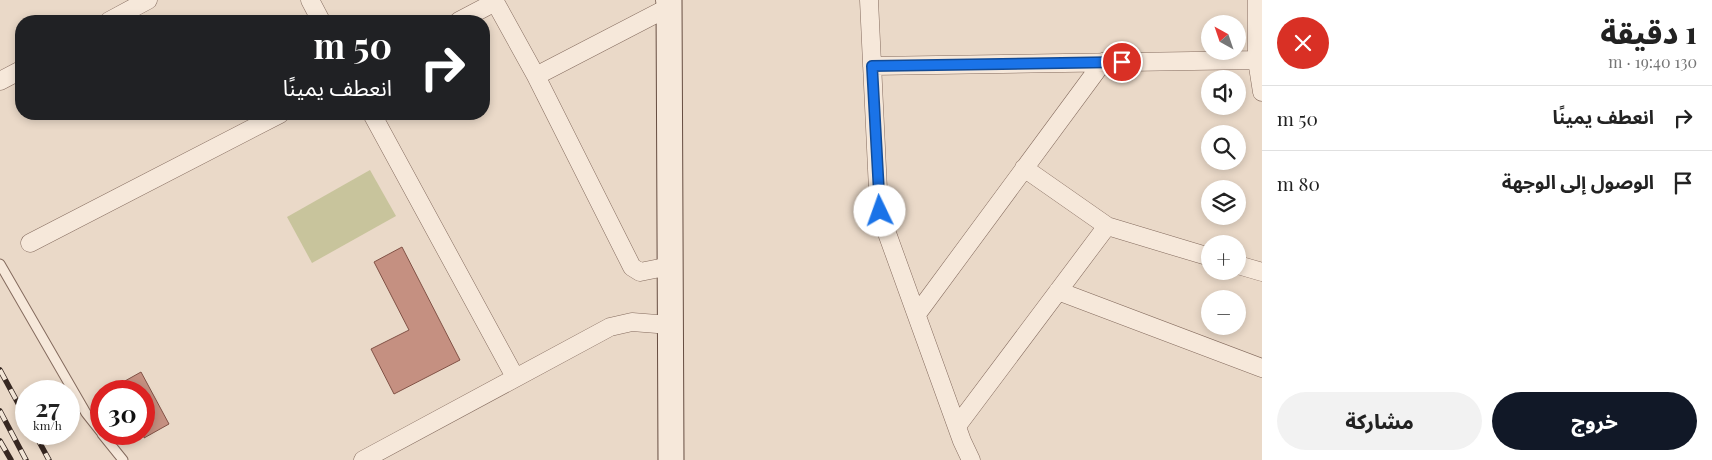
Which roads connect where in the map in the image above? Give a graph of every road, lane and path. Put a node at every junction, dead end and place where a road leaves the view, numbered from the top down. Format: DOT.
graph roads {
  1 [pos="148,0"];
  2 [pos="310,0"];
  3 [pos="869,0"];
  4 [pos="1257,0"];
  5 [pos="495,1"];
  6 [pos="668,2"];
  7 [pos="120,15"];
  8 [pos="319,15"];
  9 [pos="470,15"];
  10 [pos="1256,60"];
  11 [pos="1103,62"];
  12 [pos="872,66"];
  13 [pos="15,73"];
  14 [pos="536,76"];
  15 [pos="0,81"];
  16 [pos="1262,92"];
  17 [pos="268,120"];
  18 [pos="375,120"];
  19 [pos="1024,168"];
  20 [pos="1107,226"];
  21 [pos="30,243"];
  22 [pos="1201,254"];
  23 [pos="0,264"];
  24 [pos="670,266"];
  25 [pos="1246,267"];
  26 [pos="1262,272"];
  27 [pos="1058,291"];
  28 [pos="916,314"];
  29 [pos="670,325"];
  30 [pos="1262,368"];
  31 [pos="515,377"];
  32 [pos="90,418"];
  33 [pos="957,426"];
  34 [pos="111,445"];
  35 [pos="123,460"];
  36 [pos="363,460"];
  37 [pos="671,460"];
  38 [pos="971,460"];
  1 -- 7 [label="street"];
  2 -- 8 [label="street"];
  3 -- 12 [label="street"];
  4 -- 10 [label="street"];
  5 -- 9 [label="street"];
  5 -- 14 [label="street"];
  6 -- 14 [label="street"];
  6 -- 24 [label="street"];
  10 -- 11 [label="street"];
  10 -- 16 [label="street"];
  11 -- 12 [label="street"];
  11 -- 19 [label="street"];
  12 -- 28 [label="street"];
  13 -- 15 [label="street"];
  14 -- 24 [label="street"];
  17 -- 21 [label="street"];
  18 -- 31 [label="street"];
  19 -- 20 [label="street"];
  19 -- 28 [label="street"];
  20 -- 22 [label="street"];
  20 -- 27 [label="street"];
  23 -- 32 [label="lane"];
  24 -- 29 [label="street"];
  25 -- 26 [label="street"];
  27 -- 30 [label="street"];
  27 -- 33 [label="street"];
  28 -- 33 [label="street"];
  29 -- 31 [label="street"];
  29 -- 37 [label="street"];
  31 -- 36 [label="street"];
  33 -- 38 [label="street"];
  34 -- 35 [label="lane"];
}
